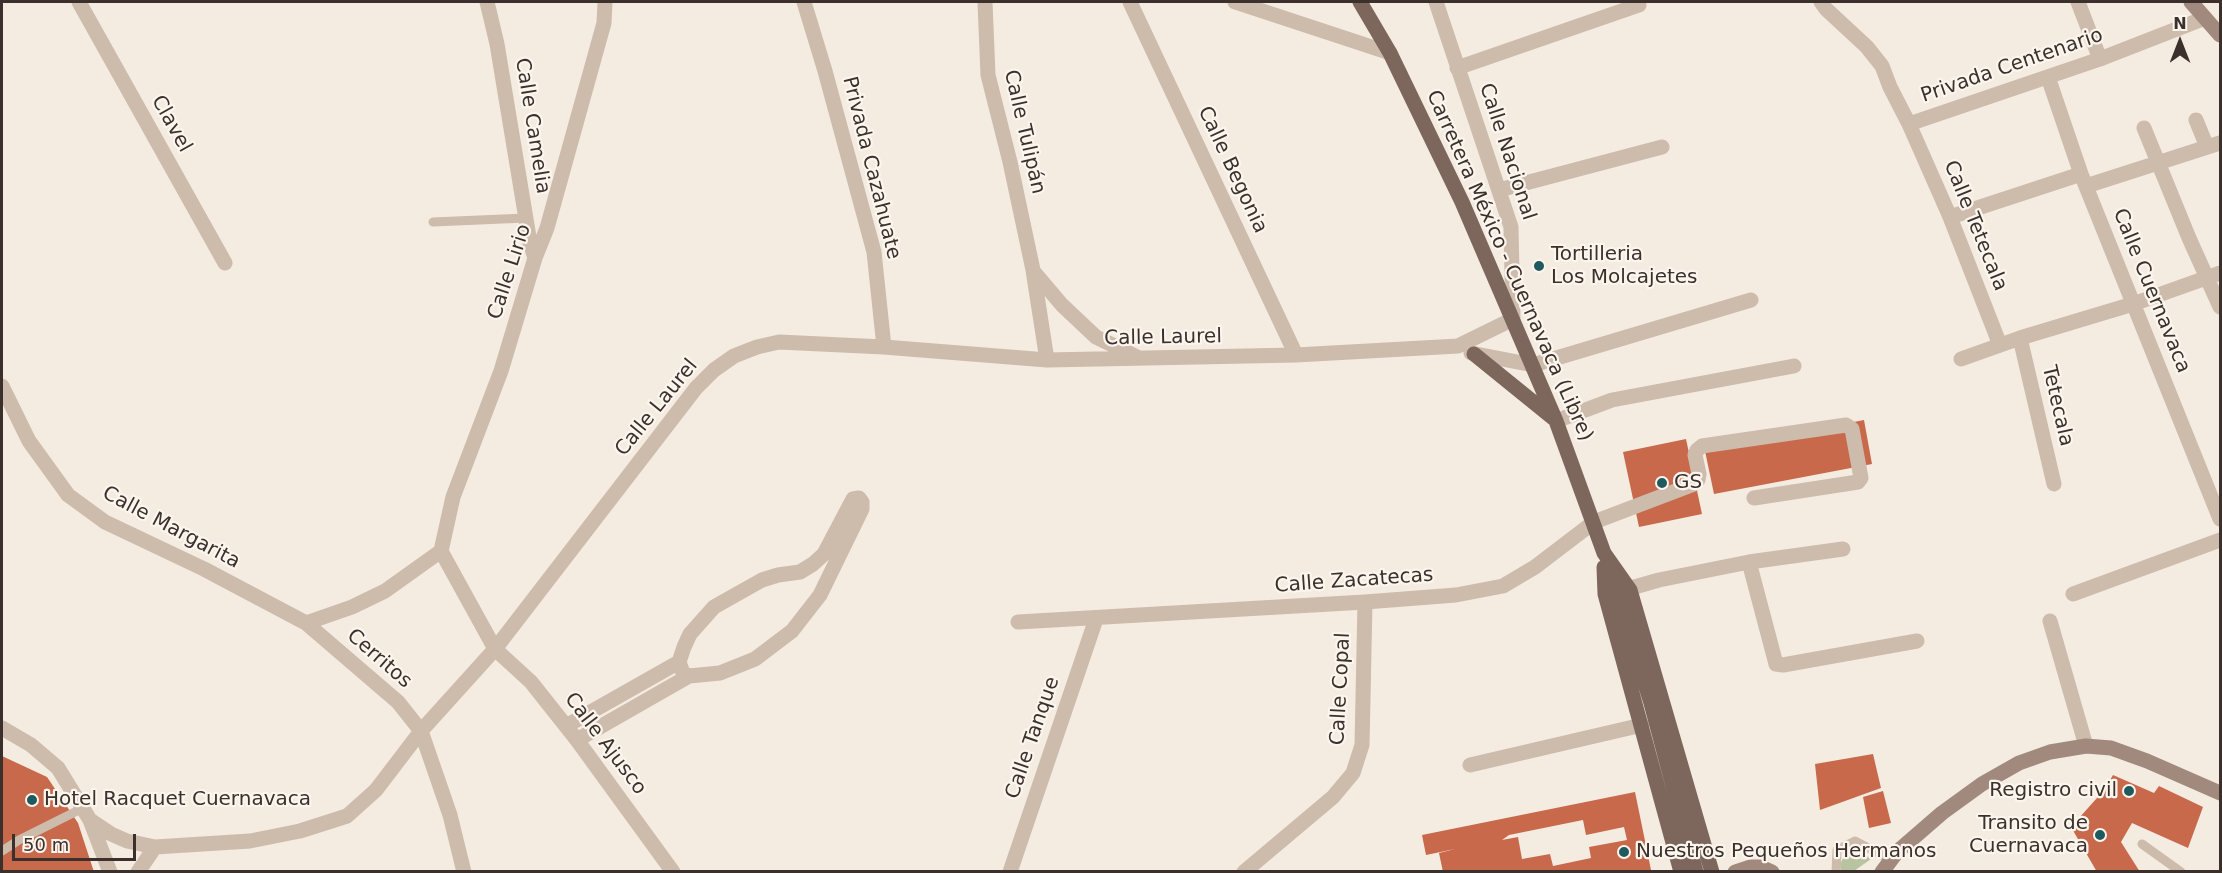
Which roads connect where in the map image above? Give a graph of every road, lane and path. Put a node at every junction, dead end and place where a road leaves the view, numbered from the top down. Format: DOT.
graph roads {
  1 [pos="487,2"];
  2 [pos="605,2"];
  3 [pos="804,2"];
  4 [pos="985,2"];
  5 [pos="1130,2"];
  6 [pos="1235,2"];
  7 [pos="1360,2"];
  8 [pos="1436,2"];
  9 [pos="1821,2"];
  10 [pos="2078,2"];
  11 [pos="2191,2"];
  12 [pos="75,3"];
  13 [pos="1639,5"];
  14 [pos="2205,18"];
  15 [pos="2220,35"];
  16 [pos="1390,53"];
  17 [pos="2100,59"];
  18 [pos="1457,68"];
  19 [pos="2048,77"];
  20 [pos="2196,120"];
  21 [pos="1909,124"];
  22 [pos="2144,128"];
  23 [pos="2214,145"];
  24 [pos="1662,147"];
  25 [pos="2158,163"];
  26 [pos="2083,180"];
  27 [pos="1499,190"];
  28 [pos="1950,217"];
  29 [pos="526,218"];
  30 [pos="433,222"];
  31 [pos="535,258"];
  32 [pos="225,263"];
  33 [pos="1033,270"];
  34 [pos="2214,276"];
  35 [pos="1751,300"];
  36 [pos="2133,304"];
  37 [pos="2220,307"];
  38 [pos="1512,318"];
  39 [pos="2020,338"];
  40 [pos="2000,345"];
  41 [pos="1458,346"];
  42 [pos="884,347"];
  43 [pos="1474,354"];
  44 [pos="1296,356"];
  45 [pos="1961,359"];
  46 [pos="1047,360"];
  47 [pos="1142,360"];
  48 [pos="1533,364"];
  49 [pos="1794,366"];
  50 [pos="2,386"];
  51 [pos="1556,421"];
  52 [pos="2054,484"];
  53 [pos="1754,498"];
  54 [pos="2220,519"];
  55 [pos="1594,522"];
  56 [pos="2220,540"];
  57 [pos="1843,549"];
  58 [pos="441,551"];
  59 [pos="1604,553"];
  60 [pos="1749,562"];
  61 [pos="800,572"];
  62 [pos="1617,592"];
  63 [pos="2073,594"];
  64 [pos="820,596"];
  65 [pos="1365,602"];
  66 [pos="1096,619"];
  67 [pos="2050,621"];
  68 [pos="1018,622"];
  69 [pos="306,623"];
  70 [pos="1917,641"];
  71 [pos="495,650"];
  72 [pos="679,662"];
  73 [pos="689,676"];
  74 [pos="1642,725"];
  75 [pos="566,726"];
  76 [pos="2,728"];
  77 [pos="421,731"];
  78 [pos="577,740"];
  79 [pos="2086,747"];
  80 [pos="1470,765"];
  81 [pos="2220,793"];
  82 [pos="86,814"];
  83 [pos="2142,844"];
  84 [pos="155,847"];
  85 [pos="2,851"];
  86 [pos="1886,866"];
  87 [pos="110,872"];
  88 [pos="138,872"];
  89 [pos="464,872"];
  90 [pos="673,872"];
  91 [pos="1010,872"];
  92 [pos="1244,872"];
  93 [pos="1681,872"];
  94 [pos="1696,872"];
  95 [pos="1712,872"];
  96 [pos="1735,872"];
  97 [pos="1772,872"];
  98 [pos="1836,872"];
  99 [pos="2181,872"];
  1 -- 29 [label="street, Calle Camelia"];
  2 -- 31 [label="street, Calle Lirio"];
  3 -- 42 [label="street, Privada Cazahuate"];
  4 -- 33 [label="street, Calle Tulipán"];
  5 -- 44 [label="street, Calle Begonia"];
  6 -- 16 [label="street"];
  7 -- 16 [label="main road, Carretera México - Cuernavaca (Libre)"];
  8 -- 18 [label="street, Calle Nacional"];
  9 -- 21 [label="street, Privada Centenario"];
  10 -- 17 [label="street"];
  11 -- 14 [label="street"];
  12 -- 32 [label="street, Clavel"];
  13 -- 18 [label="street"];
  14 -- 15 [label="street"];
  14 -- 17 [label="street, Privada Centenario"];
  16 -- 38 [label="main road, Carretera México - Cuernavaca (Libre)"];
  17 -- 19 [label="street, Privada Centenario"];
  18 -- 27 [label="street, Calle Nacional"];
  19 -- 21 [label="street, Privada Centenario"];
  19 -- 26 [label="street, Calle Cuernavaca"];
  20 -- 23 [label="street"];
  21 -- 28 [label="street, Calle Tetecala"];
  22 -- 25 [label="street"];
  23 -- 25 [label="street"];
  24 -- 27 [label="street"];
  25 -- 26 [label="street"];
  25 -- 34 [label="street"];
  26 -- 28 [label="street"];
  26 -- 36 [label="street, Calle Cuernavaca"];
  27 -- 38 [label="street, Calle Nacional"];
  28 -- 40 [label="street, Calle Tetecala"];
  29 -- 30 [label="lane"];
  29 -- 31 [label="street, Calle Camelia"];
  31 -- 58 [label="street, Calle Lirio"];
  33 -- 46 [label="street, Calle Tulipán"];
  33 -- 47 [label="street, Calle Tulipán"];
  34 -- 36 [label="street"];
  34 -- 37 [label="street"];
  35 -- 48 [label="street"];
  36 -- 39 [label="street"];
  36 -- 54 [label="street, Calle Cuernavaca"];
  38 -- 41 [label="street, Calle Laurel"];
  38 -- 48 [label="main road, Carretera México - Cuernavaca (Libre)"];
  39 -- 40 [label="street"];
  39 -- 52 [label="street, Tetecala"];
  40 -- 45 [label="street"];
  41 -- 43 [label="street"];
  41 -- 44 [label="street, Calle Laurel"];
  42 -- 46 [label="street, Calle Laurel"];
  42 -- 71 [label="street, Calle Laurel"];
  43 -- 48 [label="street"];
  43 -- 51 [label="main road"];
  44 -- 47 [label="street, Calle Laurel"];
  46 -- 47 [label="street, Calle Laurel"];
  48 -- 51 [label="main road, Carretera México - Cuernavaca (Libre)"];
  49 -- 51 [label="street"];
  50 -- 69 [label="street, Calle Margarita"];
  51 -- 55 [label="main road, Carretera México - Cuernavaca (Libre)"];
  53 -- 55 [label="street, Calle Zacatecas"];
  55 -- 59 [label="main road, Carretera México - Cuernavaca (Libre)"];
  55 -- 65 [label="street, Calle Zacatecas"];
  56 -- 63 [label="street"];
  57 -- 60 [label="street"];
  58 -- 69 [label="street"];
  58 -- 71 [label="street, Calle Ajusco"];
  59 -- 62 [label="main road, Carretera México - Cuernavaca (Libre)"];
  59 -- 62 [label="main road, Carretera México - Cuernavaca (Libre)"];
  60 -- 62 [label="street"];
  60 -- 70 [label="street"];
  61 -- 64 [label="street"];
  61 -- 64 [label="street"];
  61 -- 72 [label="street"];
  62 -- 74 [label="main road, Carretera México - Cuernavaca (Libre)"];
  62 -- 94 [label="main road"];
  62 -- 95 [label="main road, Carretera México - Cuernavaca (Libre)"];
  64 -- 73 [label="street"];
  65 -- 66 [label="street, Calle Zacatecas"];
  65 -- 92 [label="street, Calle Copal"];
  66 -- 68 [label="street, Calle Zacatecas"];
  66 -- 91 [label="street, Calle Tanque"];
  67 -- 79 [label="street"];
  69 -- 77 [label="street, Cerritos"];
  71 -- 75 [label="street, Calle Ajusco"];
  71 -- 77 [label="street, Calle Laurel"];
  72 -- 73 [label="street"];
  72 -- 75 [label="street"];
  73 -- 78 [label="street"];
  74 -- 80 [label="street"];
  74 -- 93 [label="main road, Carretera México - Cuernavaca (Libre)"];
  75 -- 78 [label="street, Calle Ajusco"];
  76 -- 82 [label="street"];
  77 -- 84 [label="street, Calle Laurel"];
  77 -- 89 [label="street, Cerritos"];
  78 -- 90 [label="street, Calle Ajusco"];
  79 -- 81 [label="street"];
  79 -- 86 [label="street"];
  82 -- 84 [label="street, Calle Laurel"];
  82 -- 85 [label="lane"];
  82 -- 87 [label="street"];
  83 -- 99 [label="lane"];
  84 -- 88 [label="street"];
  86 -- 98 [label="lane"];
  96 -- 97 [label="street"];
}
